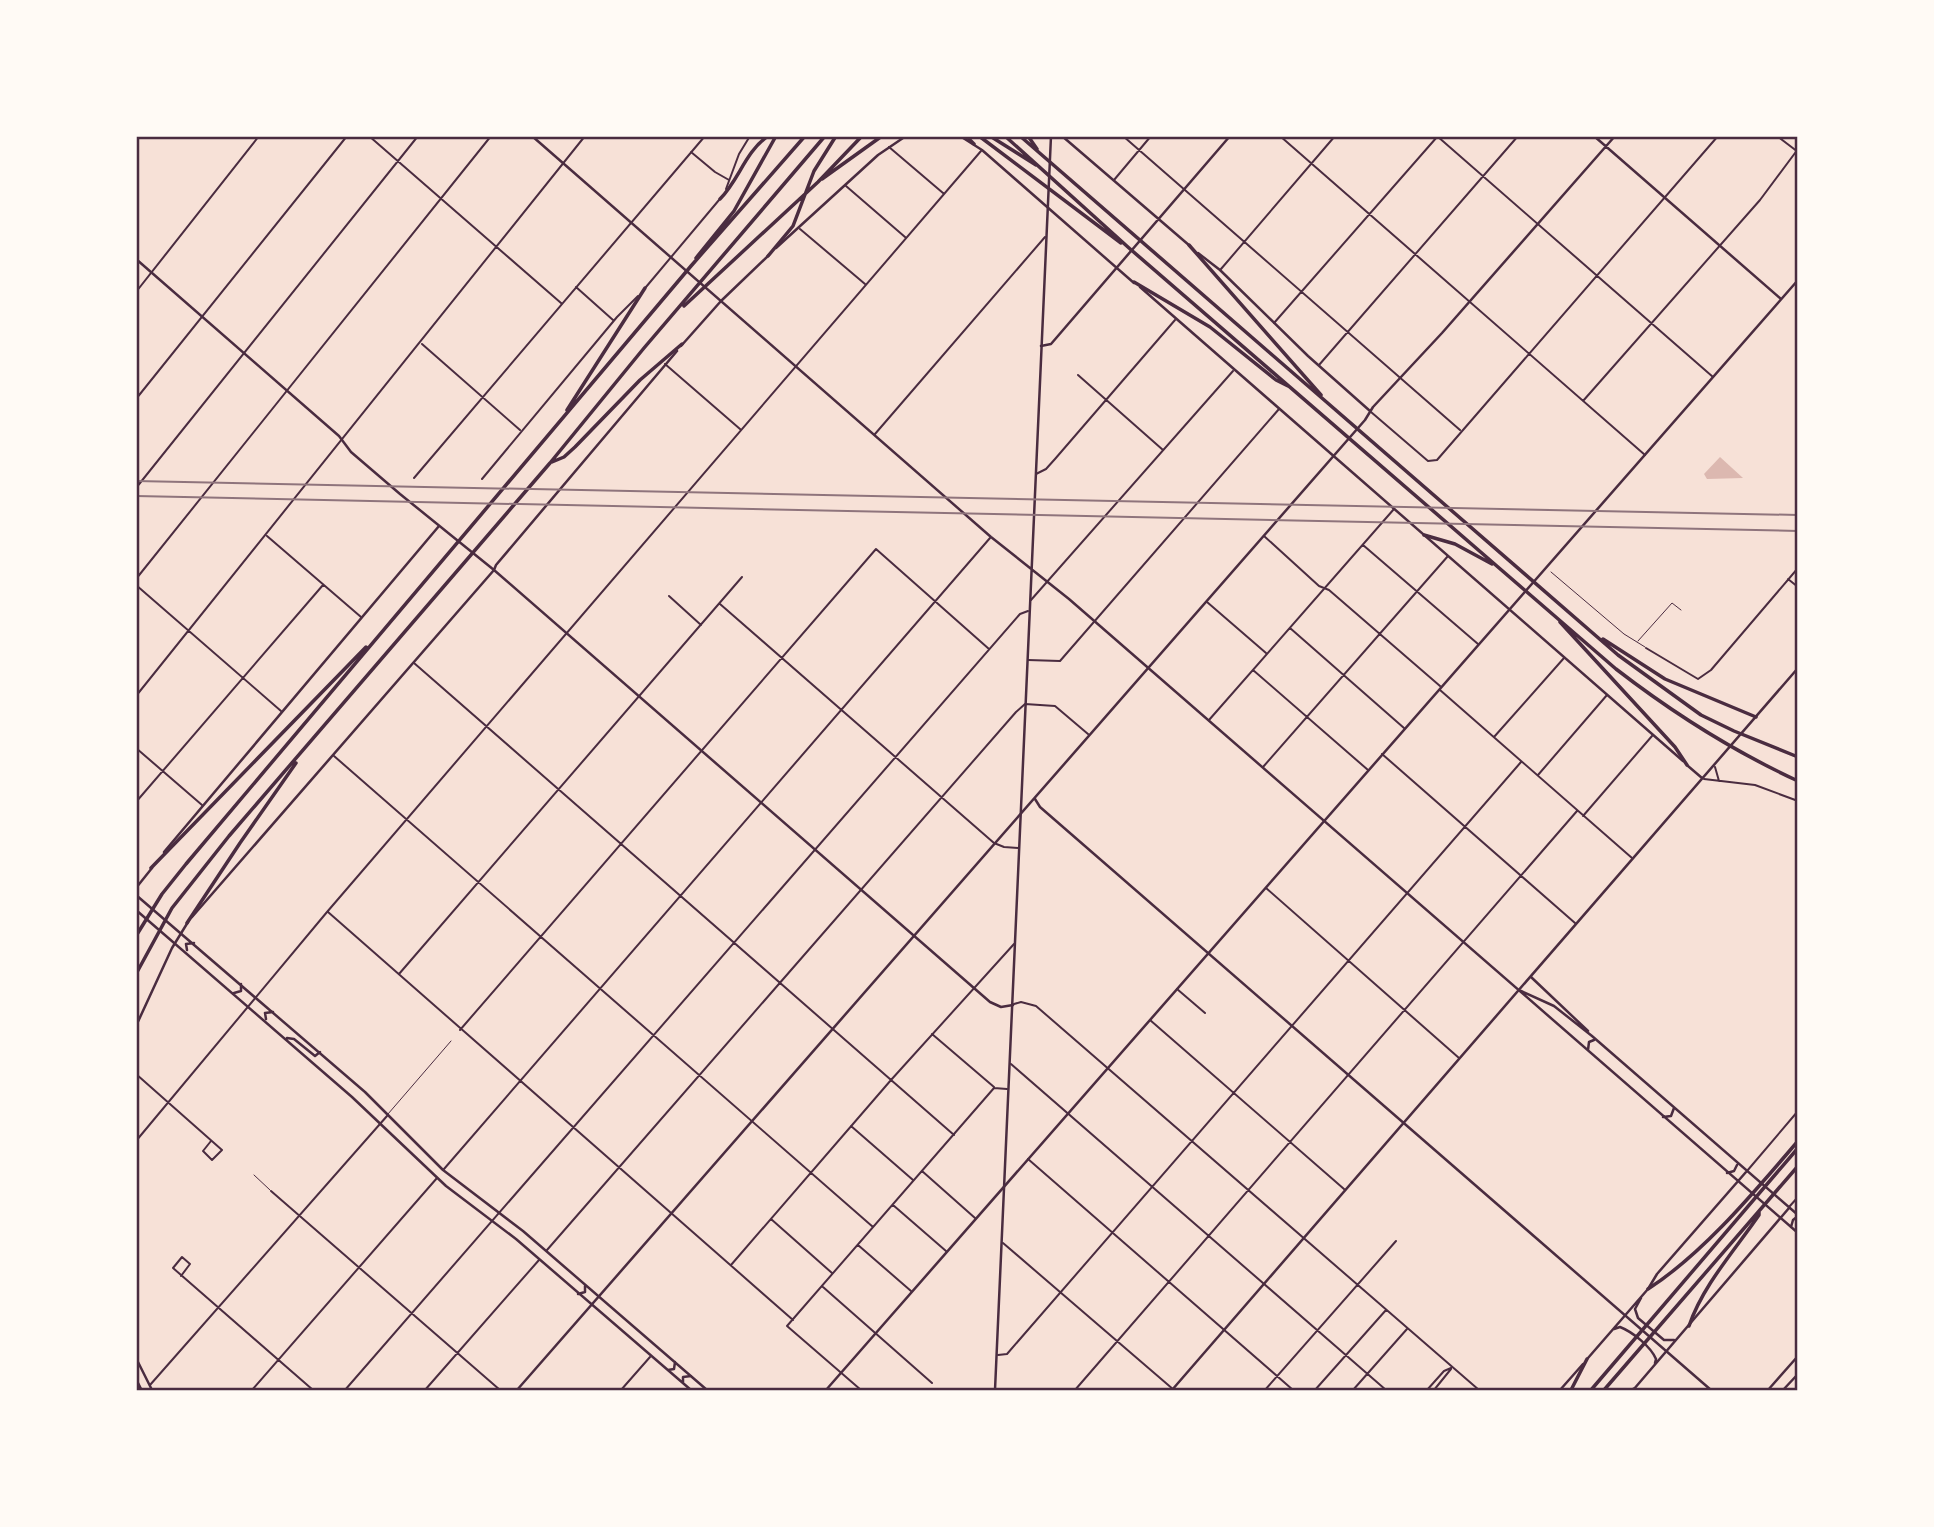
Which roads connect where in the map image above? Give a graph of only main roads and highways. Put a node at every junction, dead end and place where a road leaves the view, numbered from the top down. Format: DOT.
graph roads {
  1 [pos="768,136"];
  2 [pos="776,136"];
  3 [pos="805,136"];
  4 [pos="825,136"];
  5 [pos="836,136"];
  6 [pos="862,136"];
  7 [pos="882,136"];
  8 [pos="966,136"];
  9 [pos="979,136"];
  10 [pos="990,136"];
  11 [pos="1005,136"];
  12 [pos="1020,136"];
  13 [pos="1028,136"];
  14 [pos="974,144"];
  15 [pos="1040,153"];
  16 [pos="1040,167"];
  17 [pos="818,182"];
  18 [pos="720,199"];
  19 [pos="1189,246"];
  20 [pos="1129,248"];
  21 [pos="768,256"];
  22 [pos="691,265"];
  23 [pos="1134,282"];
  24 [pos="645,288"];
  25 [pos="674,316"];
  26 [pos="682,344"];
  27 [pos="1295,390"];
  28 [pos="1332,407"];
  29 [pos="561,421"];
  30 [pos="550,463"];
  31 [pos="1424,535"];
  32 [pos="1495,565"];
  33 [pos="1557,617"];
  34 [pos="387,625"];
  35 [pos="1592,632"];
  36 [pos="1756,717"];
  37 [pos="308,746"];
  38 [pos="1797,757"];
  39 [pos="1687,765"];
  40 [pos="1797,781"];
  41 [pos="151,868"];
  42 [pos="187,923"];
  43 [pos="136,936"];
  44 [pos="136,974"];
  45 [pos="1797,1141"];
  46 [pos="1797,1148"];
  47 [pos="1797,1167"];
  48 [pos="1759,1211"];
  49 [pos="1648,1289"];
  50 [pos="1689,1326"];
  51 [pos="1587,1359"];
  52 [pos="136,1380"];
  53 [pos="141,1391"];
  54 [pos="1571,1391"];
  55 [pos="1591,1391"];
  56 [pos="1604,1391"];
  1 -- 18 [label="highway"];
  2 -- 22 [label="highway"];
  3 -- 22 [label="highway"];
  4 -- 25 [label="highway"];
  5 -- 21 [label="highway"];
  6 -- 17 [label="highway"];
  7 -- 17 [label="highway"];
  8 -- 14 [label="highway"];
  9 -- 20 [label="highway"];
  10 -- 16 [label="highway"];
  11 -- 16 [label="highway"];
  12 -- 15 [label="highway"];
  13 -- 15 [label="highway"];
  15 -- 28 [label="highway"];
  16 -- 20 [label="highway"];
  17 -- 25 [label="highway"];
  19 -- 28 [label="highway"];
  20 -- 27 [label="highway"];
  22 -- 29 [label="highway"];
  23 -- 27 [label="highway"];
  24 -- 29 [label="highway"];
  25 -- 30 [label="highway"];
  26 -- 30 [label="highway"];
  27 -- 32 [label="highway"];
  28 -- 35 [label="highway"];
  29 -- 34 [label="highway"];
  30 -- 37 [label="highway"];
  31 -- 32 [label="highway"];
  32 -- 33 [label="highway"];
  33 -- 39 [label="highway"];
  33 -- 40 [label="highway"];
  34 -- 41 [label="highway"];
  34 -- 43 [label="highway"];
  35 -- 36 [label="highway"];
  35 -- 38 [label="highway"];
  37 -- 42 [label="highway"];
  37 -- 44 [label="highway"];
  45 -- 49 [label="highway"];
  46 -- 55 [label="highway"];
  47 -- 48 [label="highway"];
  48 -- 50 [label="highway"];
  48 -- 56 [label="highway"];
  51 -- 54 [label="highway"];
  52 -- 53 [label="highway"];
}
